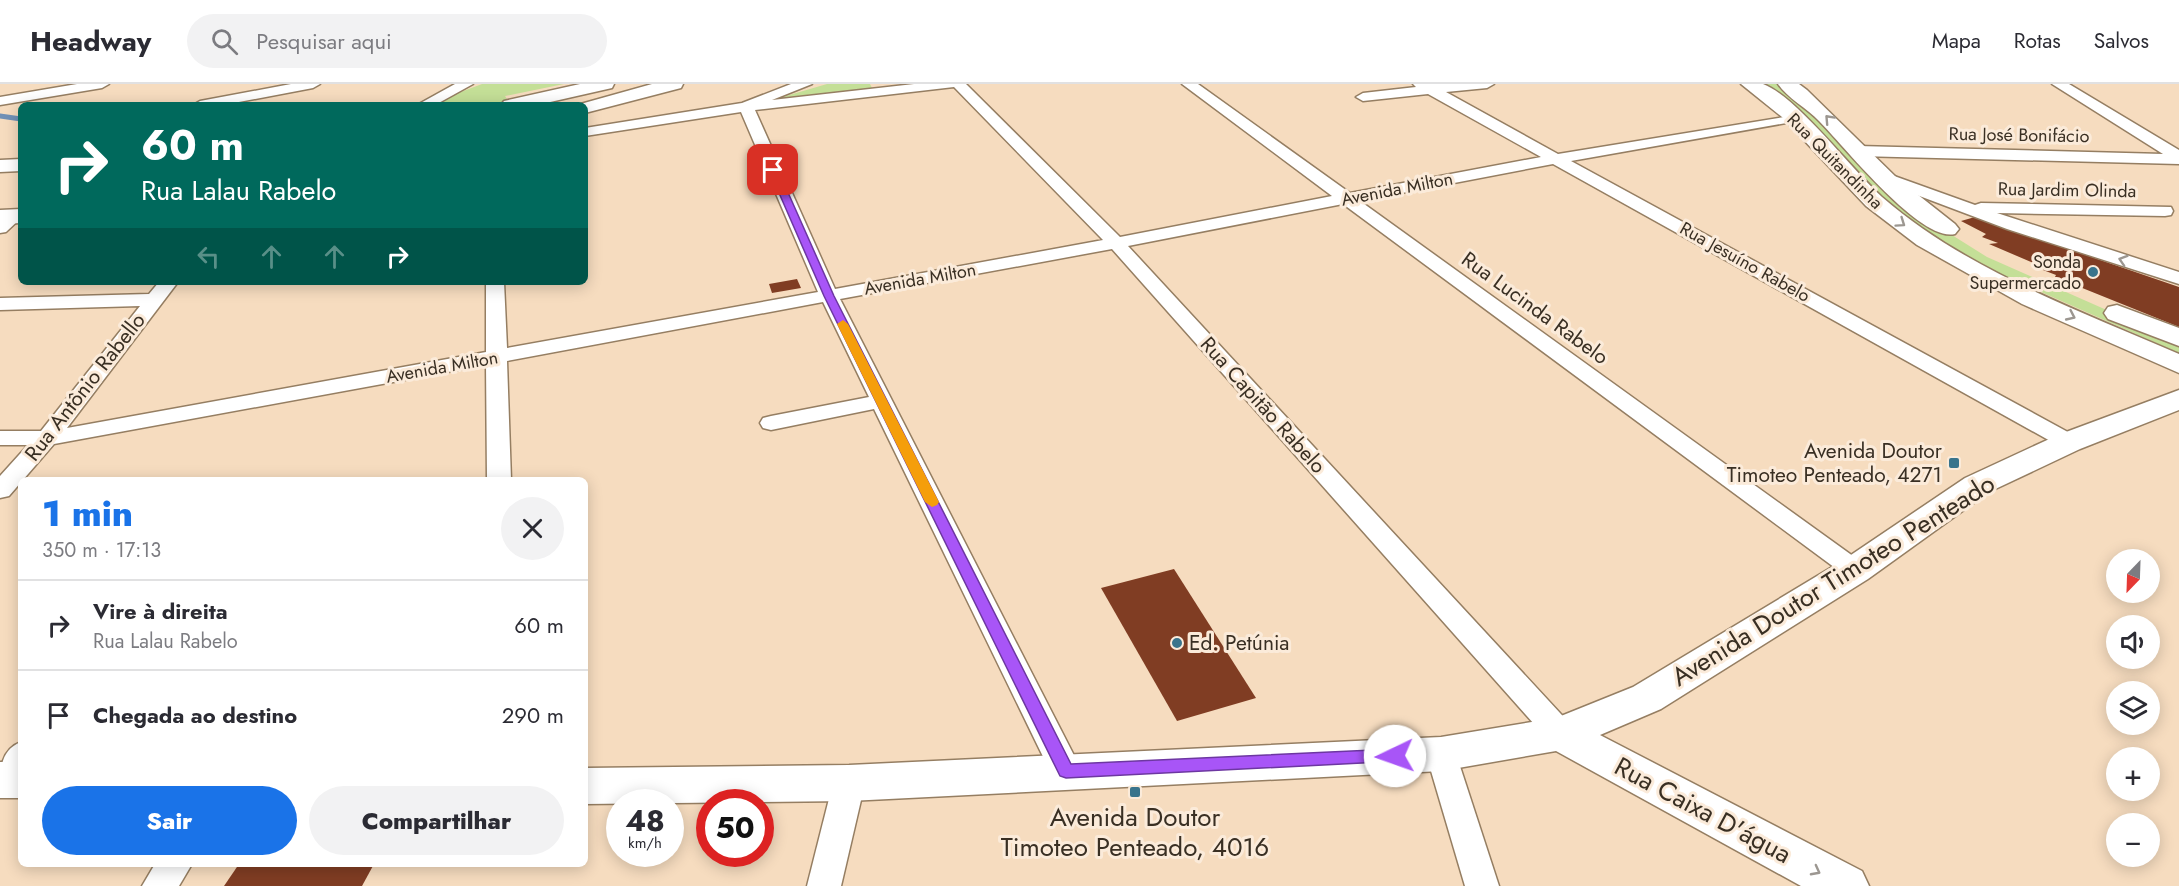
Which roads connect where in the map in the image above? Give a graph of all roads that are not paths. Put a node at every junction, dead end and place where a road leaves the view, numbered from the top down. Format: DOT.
graph roads {
  1 [pos="102,84"];
  2 [pos="313,84"];
  3 [pos="466,84"];
  4 [pos="605,84"];
  5 [pos="674,84"];
  6 [pos="805,84"];
  7 [pos="951,84"];
  8 [pos="958,84"];
  9 [pos="1189,84"];
  10 [pos="1487,84"];
  11 [pos="1750,84"];
  12 [pos="1787,84"];
  13 [pos="2060,84"];
  14 [pos="1427,88"];
  15 [pos="1363,97"];
  16 [pos="0,101"];
  17 [pos="216,102"];
  18 [pos="430,102"];
  19 [pos="524,102"];
  20 [pos="588,106"];
  21 [pos="746,107"];
  22 [pos="0,108"];
  23 [pos="18,112"];
  24 [pos="1792,118"];
  25 [pos="588,132"];
  26 [pos="1858,151"];
  27 [pos="1559,158"];
  28 [pos="2179,158"];
  29 [pos="18,165"];
  30 [pos="0,166"];
  31 [pos="1883,177"];
  32 [pos="1346,199"];
  33 [pos="1969,208"];
  34 [pos="2165,211"];
  35 [pos="1116,243"];
  36 [pos="2179,278"];
  37 [pos="166,285"];
  38 [pos="495,285"];
  39 [pos="829,296"];
  40 [pos="153,300"];
  41 [pos="0,304"];
  42 [pos="2179,338"];
  43 [pos="498,357"];
  44 [pos="2179,364"];
  45 [pos="2179,399"];
  46 [pos="881,401"];
  47 [pos="771,423"];
  48 [pos="0,438"];
  49 [pos="47,438"];
  50 [pos="2068,442"];
  51 [pos="499,477"];
  52 [pos="0,491"];
  53 [pos="1855,570"];
  54 [pos="1561,734"];
  55 [pos="1441,754"];
  56 [pos="1066,771"];
  57 [pos="849,783"];
  58 [pos="588,786"];
  59 [pos="173,867"];
  60 [pos="159,886"];
  61 [pos="824,886"];
  62 [pos="1482,886"];
  63 [pos="1845,886"];
  1 -- 16 [label="street"];
  2 -- 17 [label="street"];
  3 -- 18 [label="street"];
  4 -- 19 [label="main road"];
  5 -- 20 [label="main road"];
  6 -- 21 [label="street"];
  7 -- 21 [label="street"];
  8 -- 35 [label="street, Rua Capitão Rabelo"];
  9 -- 32 [label="street, Rua Lucinda Rabelo"];
  10 -- 14 [label="street"];
  11 -- 24 [label="main road, Rua Quitandinha"];
  26 -- 12 [label="main road, one-way"];
  13 -- 28 [label="street"];
  14 -- 15 [label="street"];
  14 -- 27 [label="street, Rua Jesuíno Rabelo"];
  21 -- 25 [label="street"];
  21 -- 39 [label="street"];
  22 -- 23 [label="street"];
  24 -- 27 [label="street, Avenida Milton"];
  24 -- 44 [label="main road, Rua Quitandinha, one-way"];
  26 -- 28 [label="street, Rua José Bonifácio"];
  26 -- 31 [label="main road"];
  27 -- 32 [label="street, Avenida Milton"];
  27 -- 50 [label="street, Rua Jesuíno Rabelo"];
  29 -- 30 [label="main road"];
  31 -- 33 [label="street"];
  31 -- 42 [label="main road"];
  32 -- 35 [label="street, Avenida Milton"];
  32 -- 53 [label="street, Rua Lucinda Rabelo"];
  33 -- 34 [label="street, Rua Jardim Olinda"];
  36 -- 33 [label="street, one-way"];
  35 -- 39 [label="street, Avenida Milton"];
  35 -- 54 [label="street, Rua Capitão Rabelo"];
  37 -- 40 [label="street, Rua Antônio Rabello"];
  38 -- 43 [label="street"];
  39 -- 43 [label="street, Avenida Milton"];
  39 -- 46 [label="street"];
  40 -- 41 [label="street"];
  40 -- 49 [label="street, Rua Antônio Rabello"];
  43 -- 49 [label="street, Avenida Milton"];
  43 -- 51 [label="street"];
  45 -- 50 [label="main road, Avenida Doutor Timoteo Penteado"];
  46 -- 47 [label="street"];
  46 -- 56 [label="street"];
  48 -- 49 [label="street, Avenida Milton"];
  49 -- 52 [label="street, Rua Antônio Rabello"];
  50 -- 53 [label="main road, Avenida Doutor Timoteo Penteado"];
  53 -- 54 [label="main road, Avenida Doutor Timoteo Penteado"];
  54 -- 55 [label="main road, Avenida Doutor Timoteo Penteado"];
  54 -- 63 [label="main road, Rua Caixa D'água, one-way"];
  55 -- 56 [label="main road, Avenida Doutor Timoteo Penteado"];
  55 -- 62 [label="street"];
  56 -- 57 [label="main road, Avenida Doutor Timoteo Penteado"];
  57 -- 58 [label="main road, Avenida Doutor Timoteo Penteado"];
  57 -- 61 [label="street"];
  59 -- 60 [label="street"];
}
